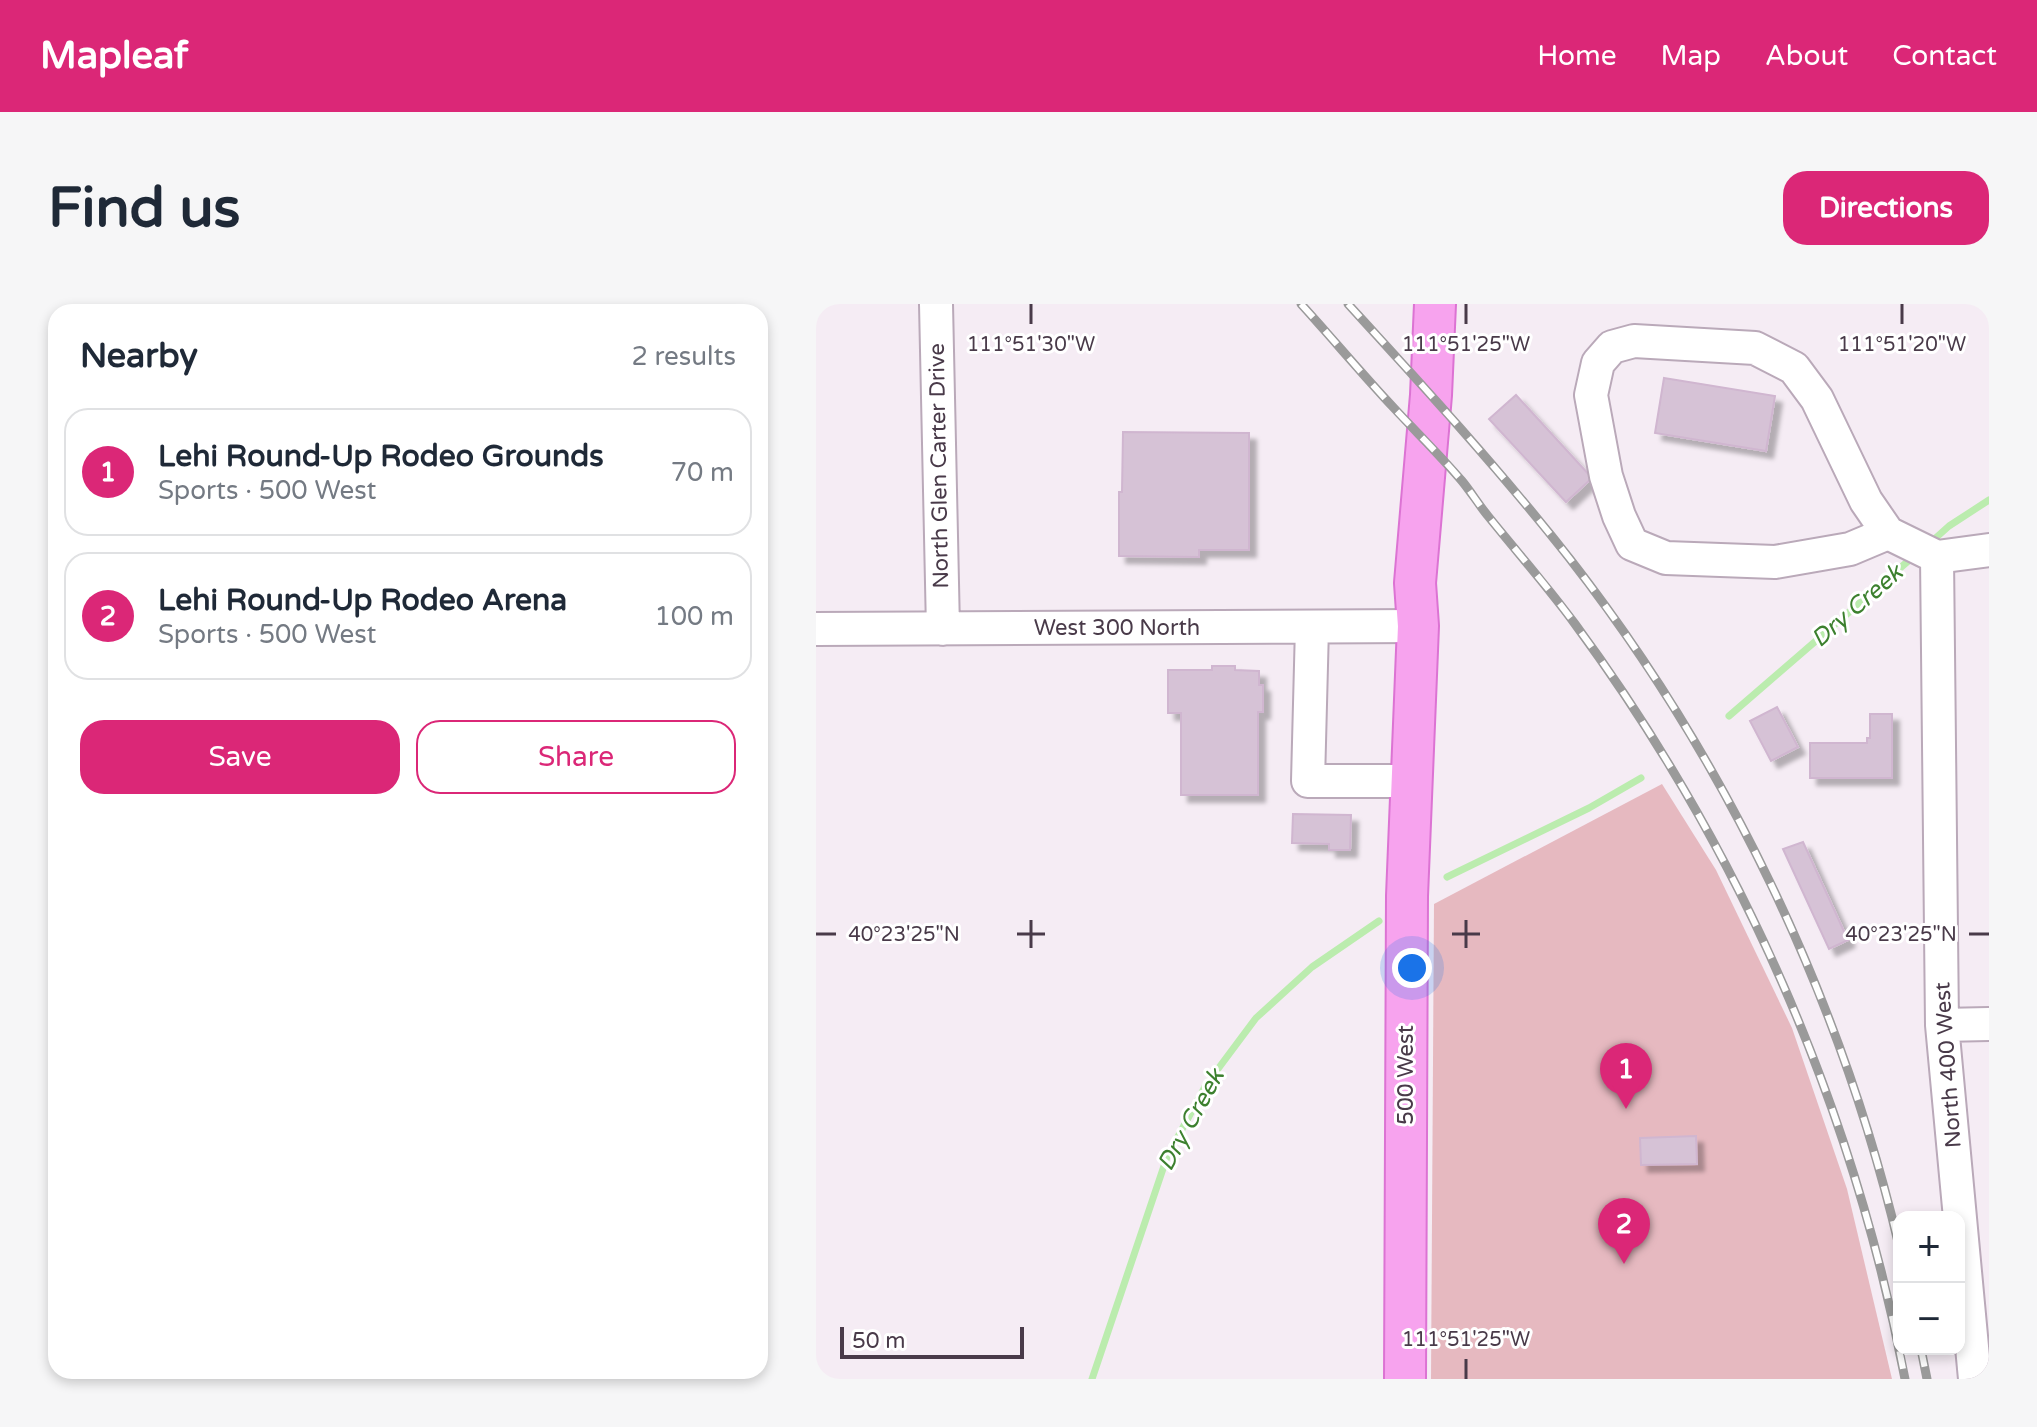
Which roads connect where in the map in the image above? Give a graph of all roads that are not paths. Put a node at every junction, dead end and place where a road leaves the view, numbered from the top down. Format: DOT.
graph roads {
  1 [pos="936,304"];
  2 [pos="1435,304"];
  3 [pos="1450,304"];
  4 [pos="1888,533"];
  5 [pos="1989,550"];
  6 [pos="1937,557"];
  7 [pos="1418,626"];
  8 [pos="1312,627"];
  9 [pos="816,629"];
  10 [pos="943,629"];
  11 [pos="1413,781"];
  12 [pos="1989,1024"];
  13 [pos="1942,1025"];
  14 [pos="1405,1379"];
  15 [pos="1975,1379"];
  1 -- 10 [label="street, North Glen Carter Drive"];
  2 -- 7 [label="main road, 500 West"];
  3 -- 7 [label="main road, 500 West"];
  4 -- 4 [label="street"];
  4 -- 6 [label="street"];
  5 -- 6 [label="street"];
  6 -- 13 [label="street, North 400 West"];
  7 -- 8 [label="street, West 300 North"];
  7 -- 11 [label="main road, 500 West"];
  8 -- 10 [label="street, West 300 North"];
  8 -- 11 [label="street"];
  9 -- 10 [label="street, West 300 North"];
  11 -- 14 [label="main road, 500 West"];
  12 -- 13 [label="street"];
  13 -- 15 [label="street, North 400 West"];
}
